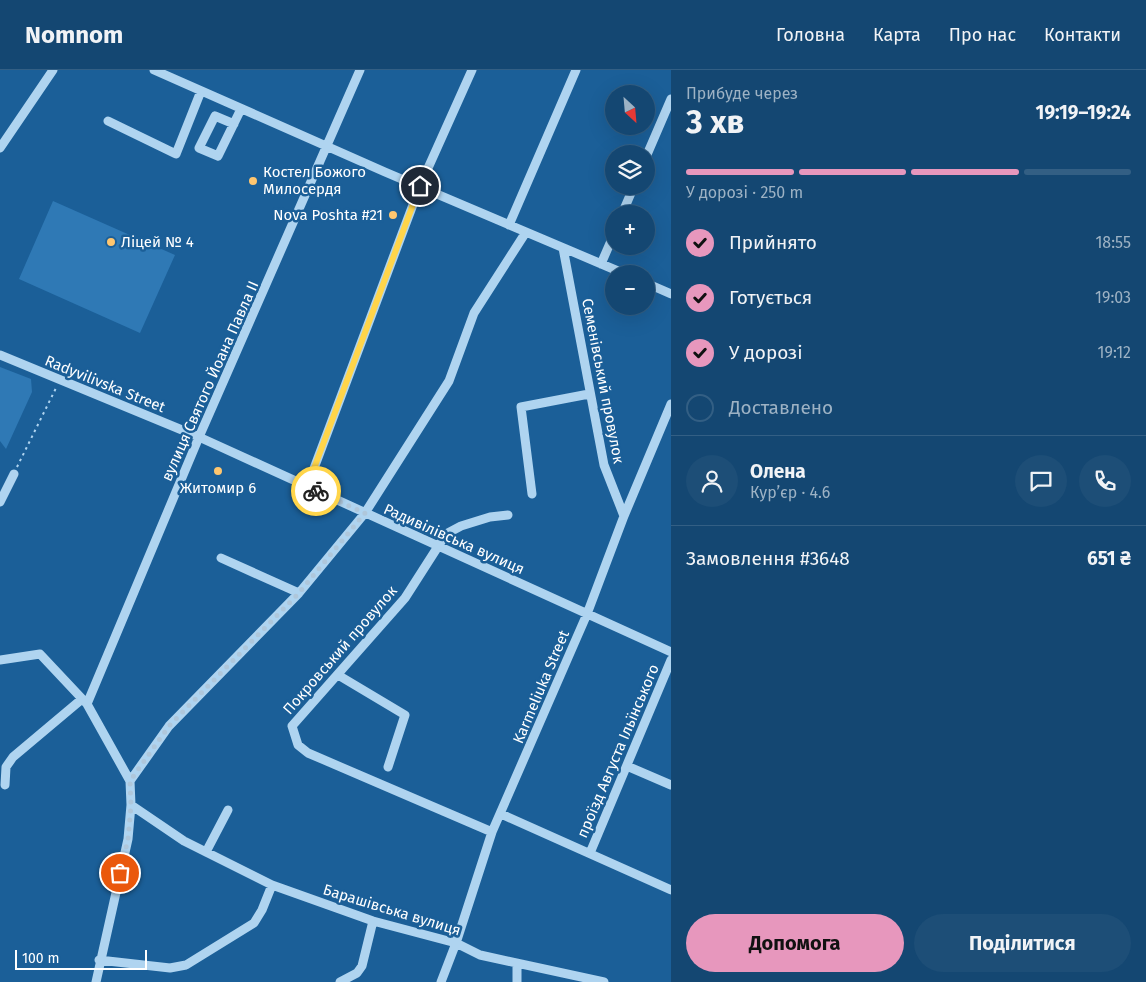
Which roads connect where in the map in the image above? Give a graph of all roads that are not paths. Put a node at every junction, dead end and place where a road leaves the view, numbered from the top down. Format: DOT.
graph roads {
  1 [pos="53,70"];
  2 [pos="154,70"];
  3 [pos="360,70"];
  4 [pos="472,70"];
  5 [pos="576,70"];
  6 [pos="201,91"];
  7 [pos="671,99"];
  8 [pos="241,109"];
  9 [pos="108,121"];
  10 [pos="234,124"];
  11 [pos="651,145"];
  12 [pos="326,146"];
  13 [pos="0,148"];
  14 [pos="420,186"];
  15 [pos="509,225"];
  16 [pos="526,232"];
  17 [pos="563,248"];
  18 [pos="605,255"];
  19 [pos="601,264"];
  20 [pos="605,266"];
  21 [pos="655,287"];
  22 [pos="671,294"];
  23 [pos="0,355"];
  24 [pos="589,394"];
  25 [pos="671,404"];
  26 [pos="199,437"];
  27 [pos="14,474"];
  28 [pos="307,487"];
  29 [pos="532,494"];
  30 [pos="0,502"];
  31 [pos="365,513"];
  32 [pos="508,515"];
  33 [pos="624,516"];
  34 [pos="438,546"];
  35 [pos="221,558"];
  36 [pos="298,594"];
  37 [pos="587,614"];
  38 [pos="671,652"];
  39 [pos="0,660"];
  40 [pos="671,660"];
  41 [pos="338,675"];
  42 [pos="84,701"];
  43 [pos="627,766"];
  44 [pos="388,767"];
  45 [pos="130,781"];
  46 [pos="5,785"];
  47 [pos="671,786"];
  48 [pos="131,806"];
  49 [pos="228,810"];
  50 [pos="501,814"];
  51 [pos="492,832"];
  52 [pos="206,852"];
  53 [pos="590,853"];
  54 [pos="272,885"];
  55 [pos="671,890"];
  56 [pos="373,921"];
  57 [pos="456,943"];
  58 [pos="100,960"];
  59 [pos="517,963"];
  60 [pos="96,982"];
  61 [pos="340,982"];
  62 [pos="441,982"];
  63 [pos="517,982"];
  64 [pos="604,982"];
  1 -- 13 [label="street"];
  2 -- 6 [label="street"];
  3 -- 12 [label="street, вулиця Святого Йоана Павла II"];
  4 -- 14 [label="street"];
  5 -- 15 [label="street"];
  6 -- 8 [label="street"];
  6 -- 9 [label="street"];
  7 -- 11 [label="street"];
  8 -- 10 [label="street"];
  8 -- 12 [label="street"];
  10 -- 10 [label="street"];
  12 -- 14 [label="street"];
  12 -- 26 [label="street, вулиця Святого Йоана Павла II"];
  14 -- 15 [label="street"];
  14 -- 28 [label="street"];
  15 -- 16 [label="street"];
  16 -- 17 [label="street"];
  16 -- 31 [label="street"];
  17 -- 19 [label="street"];
  17 -- 24 [label="street, Семенівський провулок"];
  18 -- 19 [label="street"];
  19 -- 20 [label="street"];
  21 -- 22 [label="street"];
  23 -- 26 [label="street, Radyvilivska Street"];
  24 -- 29 [label="street"];
  24 -- 33 [label="street, Семенівський провулок"];
  25 -- 33 [label="street, Karmeliuka Street"];
  26 -- 28 [label="street, Радивілівська вулиця"];
  26 -- 42 [label="street, вулиця Святого Йоана Павла II"];
  27 -- 30 [label="street"];
  28 -- 31 [label="street, Радивілівська вулиця"];
  31 -- 34 [label="street, Радивілівська вулиця"];
  31 -- 36 [label="street"];
  32 -- 34 [label="street, Покровський провулок"];
  33 -- 37 [label="street, Karmeliuka Street"];
  34 -- 37 [label="street, Радивілівська вулиця"];
  34 -- 41 [label="street, Покровський провулок"];
  35 -- 36 [label="street"];
  36 -- 45 [label="street"];
  37 -- 38 [label="street, Радивілівська вулиця"];
  37 -- 50 [label="street, Karmeliuka Street"];
  39 -- 42 [label="street"];
  40 -- 43 [label="street, проїзд Августа Ільїнського"];
  41 -- 44 [label="street"];
  41 -- 51 [label="street, Покровський провулок"];
  42 -- 45 [label="street"];
  42 -- 46 [label="street"];
  43 -- 47 [label="street"];
  43 -- 53 [label="street, проїзд Августа Ільїнського"];
  45 -- 48 [label="street"];
  48 -- 52 [label="street, Барашівська вулиця"];
  48 -- 58 [label="street"];
  49 -- 52 [label="street"];
  50 -- 51 [label="street, Karmeliuka Street"];
  50 -- 53 [label="street"];
  51 -- 57 [label="street, Karmeliuka Street"];
  52 -- 54 [label="street, Барашівська вулиця"];
  53 -- 55 [label="street"];
  54 -- 56 [label="street, Барашівська вулиця"];
  54 -- 58 [label="street"];
  56 -- 57 [label="street, Барашівська вулиця"];
  56 -- 61 [label="street"];
  57 -- 59 [label="street, Барашівська вулиця"];
  57 -- 62 [label="street, Karmeliuka Street"];
  58 -- 60 [label="street"];
  59 -- 63 [label="street"];
  59 -- 64 [label="street, Барашівська вулиця"];
}
